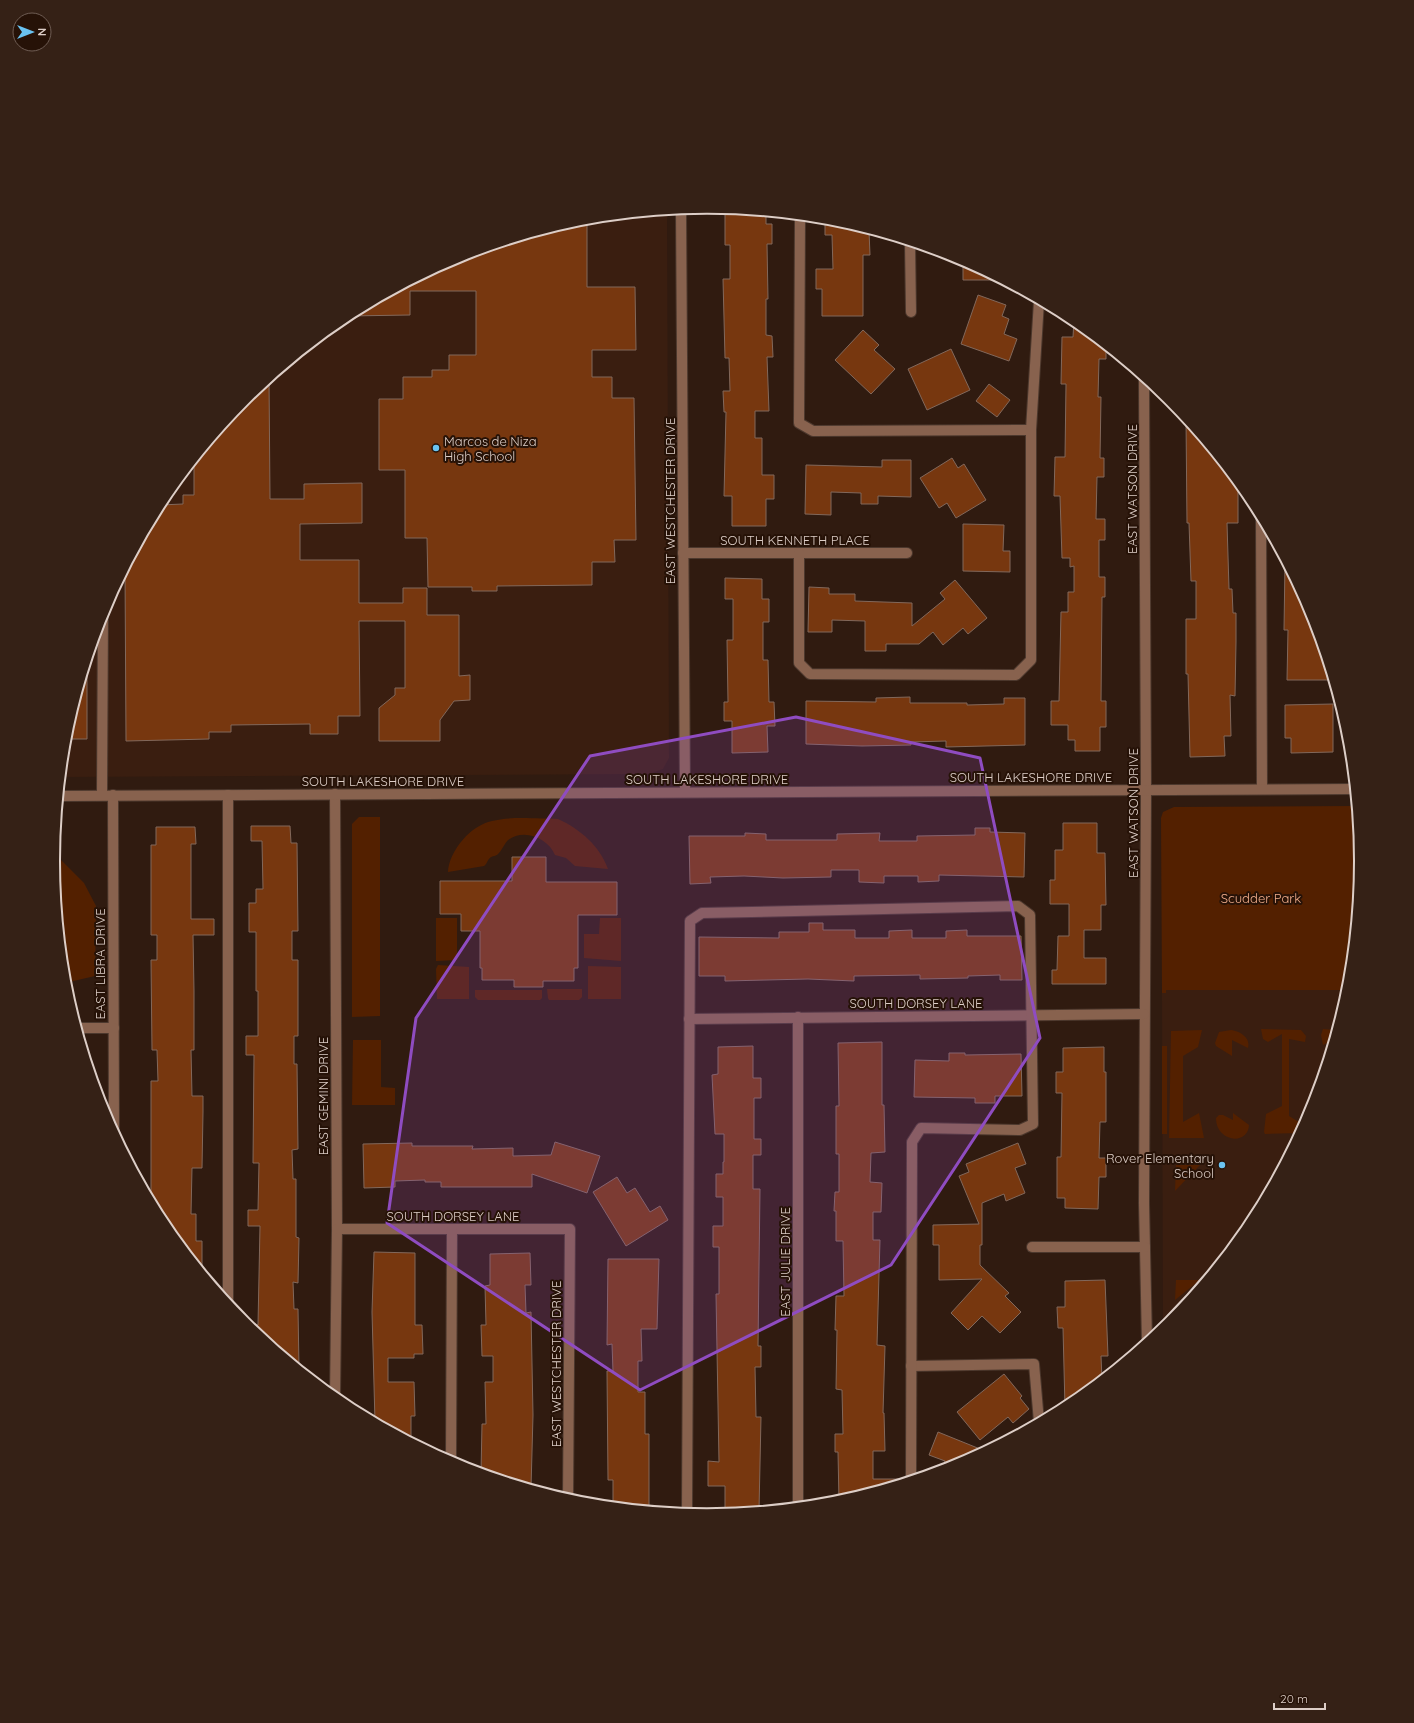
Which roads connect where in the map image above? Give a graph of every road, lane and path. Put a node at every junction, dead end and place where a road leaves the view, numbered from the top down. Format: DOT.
graph roads {
  1 [pos="681,215"];
  2 [pos="800,221"];
  3 [pos="910,248"];
  4 [pos="1039,307"];
  5 [pos="910,312"];
  6 [pos="1144,385"];
  7 [pos="1030,430"];
  8 [pos="1261,528"];
  9 [pos="683,553"];
  10 [pos="799,553"];
  11 [pos="907,553"];
  12 [pos="103,630"];
  13 [pos="1262,789"];
  14 [pos="1349,789"];
  15 [pos="1146,790"];
  16 [pos="685,792"];
  17 [pos="335,794"];
  18 [pos="228,795"];
  19 [pos="64,796"];
  20 [pos="102,796"];
  21 [pos="113,796"];
  22 [pos="1144,1014"];
  23 [pos="1032,1015"];
  24 [pos="798,1017"];
  25 [pos="689,1019"];
  26 [pos="82,1028"];
  27 [pos="114,1028"];
  28 [pos="114,1120"];
  29 [pos="336,1229"];
  30 [pos="452,1229"];
  31 [pos="570,1229"];
  32 [pos="1032,1247"];
  33 [pos="1145,1247"];
  34 [pos="228,1295"];
  35 [pos="1147,1336"];
  36 [pos="911,1366"];
  37 [pos="335,1390"];
  38 [pos="1039,1417"];
  39 [pos="451,1455"];
  40 [pos="911,1475"];
  41 [pos="568,1493"];
  42 [pos="798,1502"];
  43 [pos="687,1508"];
  1 -- 9 [label="street, EAST WESTCHESTER DRIVE"];
  2 -- 7 [label="street"];
  3 -- 5 [label="street"];
  4 -- 7 [label="street"];
  6 -- 15 [label="street, EAST WATSON DRIVE"];
  7 -- 10 [label="street"];
  8 -- 13 [label="street"];
  9 -- 10 [label="street, SOUTH KENNETH PLACE"];
  9 -- 16 [label="street, EAST WESTCHESTER DRIVE"];
  10 -- 11 [label="street, SOUTH KENNETH PLACE"];
  12 -- 20 [label="street"];
  13 -- 14 [label="street, SOUTH LAKESHORE DRIVE"];
  13 -- 15 [label="street, SOUTH LAKESHORE DRIVE"];
  15 -- 16 [label="street, SOUTH LAKESHORE DRIVE"];
  15 -- 22 [label="street, EAST WATSON DRIVE"];
  16 -- 17 [label="street, SOUTH LAKESHORE DRIVE"];
  17 -- 18 [label="street, SOUTH LAKESHORE DRIVE"];
  17 -- 29 [label="street, EAST GEMINI DRIVE"];
  18 -- 21 [label="street, SOUTH LAKESHORE DRIVE"];
  18 -- 34 [label="street"];
  19 -- 20 [label="street, SOUTH LAKESHORE DRIVE"];
  20 -- 21 [label="street, SOUTH LAKESHORE DRIVE"];
  21 -- 27 [label="street, EAST LIBRA DRIVE"];
  22 -- 23 [label="street, SOUTH DORSEY LANE"];
  22 -- 33 [label="street, EAST WATSON DRIVE"];
  23 -- 24 [label="street, SOUTH DORSEY LANE"];
  23 -- 25 [label="street"];
  23 -- 36 [label="street"];
  24 -- 25 [label="street, SOUTH DORSEY LANE"];
  24 -- 42 [label="street, EAST JULIE DRIVE"];
  25 -- 43 [label="street"];
  26 -- 27 [label="street"];
  27 -- 28 [label="street, EAST LIBRA DRIVE"];
  29 -- 30 [label="street, SOUTH DORSEY LANE"];
  29 -- 37 [label="street, EAST GEMINI DRIVE"];
  30 -- 31 [label="street, SOUTH DORSEY LANE"];
  30 -- 39 [label="street"];
  31 -- 41 [label="street, EAST WESTCHESTER DRIVE"];
  32 -- 33 [label="street"];
  33 -- 35 [label="street, EAST WATSON DRIVE"];
  36 -- 38 [label="street"];
  36 -- 40 [label="street"];
}
